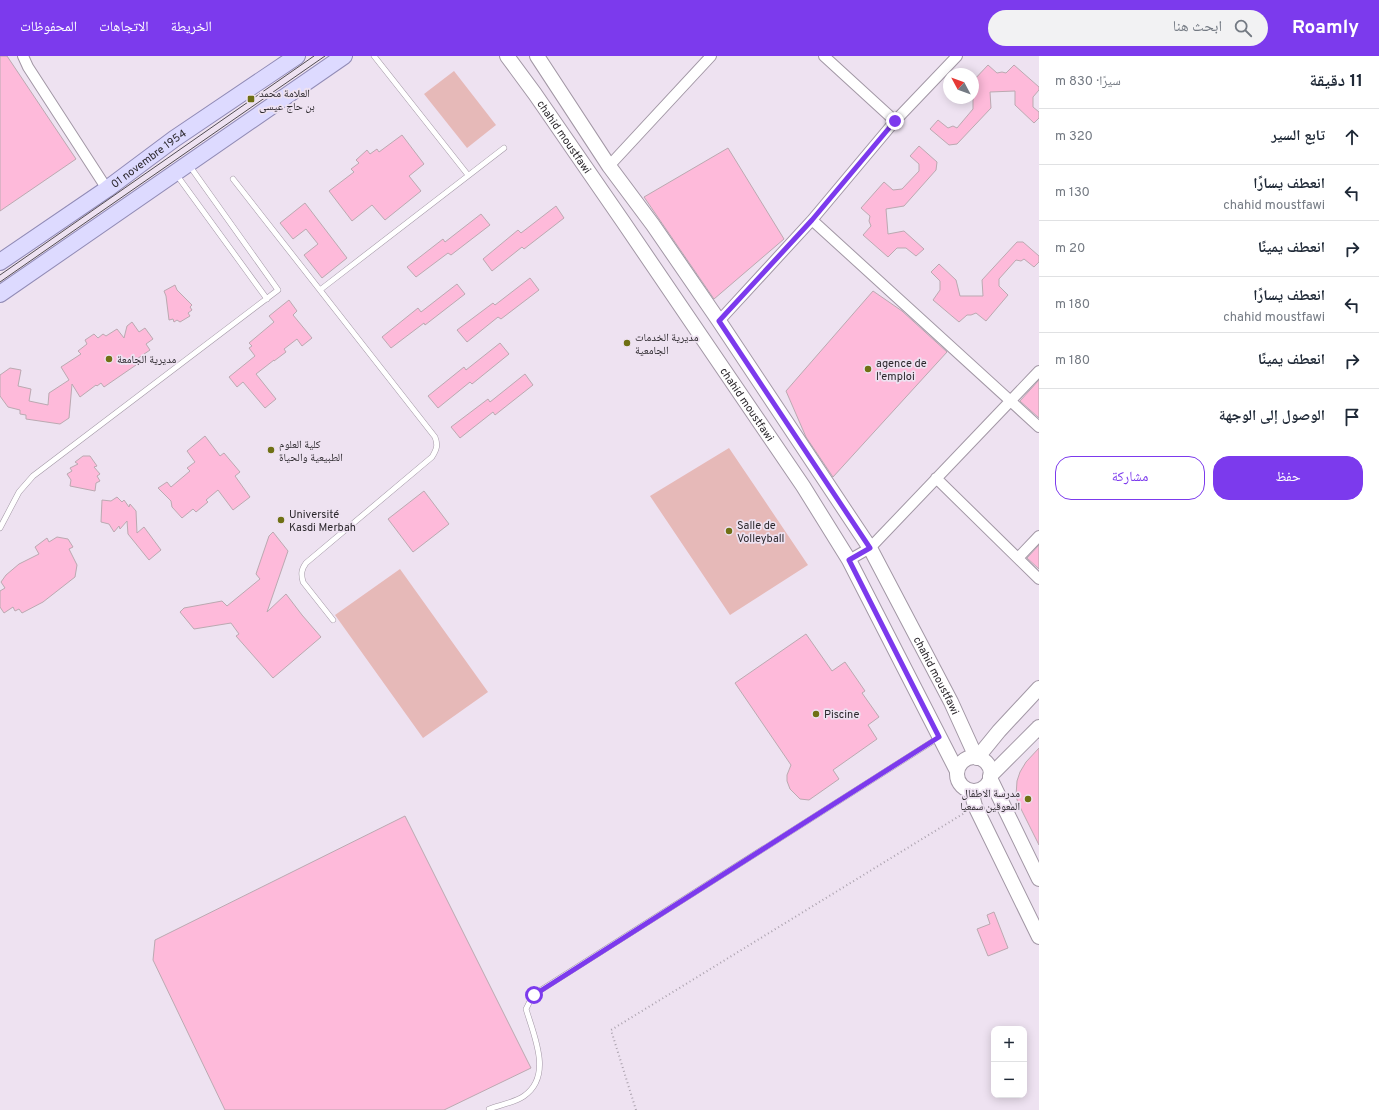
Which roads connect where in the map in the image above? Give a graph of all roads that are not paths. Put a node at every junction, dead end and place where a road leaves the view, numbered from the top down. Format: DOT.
graph roads {
  1 [pos="23,56"];
  2 [pos="297,56"];
  3 [pos="344,56"];
  4 [pos="374,56"];
  5 [pos="507,56"];
  6 [pos="537,56"];
  7 [pos="711,56"];
  8 [pos="824,56"];
  9 [pos="957,56"];
  10 [pos="895,121"];
  11 [pos="504,148"];
  12 [pos="609,166"];
  13 [pos="182,169"];
  14 [pos="468,175"];
  15 [pos="233,179"];
  16 [pos="107,189"];
  17 [pos="812,220"];
  18 [pos="19,249"];
  19 [pos="0,262"];
  20 [pos="34,271"];
  21 [pos="320,290"];
  22 [pos="0,294"];
  23 [pos="267,299"];
  24 [pos="719,321"];
  25 [pos="1039,371"];
  26 [pos="1011,400"];
  27 [pos="1039,427"];
  28 [pos="936,478"];
  29 [pos="0,528"];
  30 [pos="1039,536"];
  31 [pos="870,548"];
  32 [pos="1018,558"];
  33 [pos="849,560"];
  34 [pos="1039,579"];
  35 [pos="333,620"];
  36 [pos="1039,688"];
  37 [pos="1039,727"];
  38 [pos="939,737"];
  39 [pos="976,758"];
  40 [pos="957,772"];
  41 [pos="990,777"];
  42 [pos="971,791"];
  43 [pos="1039,879"];
  44 [pos="1039,937"];
  45 [pos="488,1110"];
  1 -- 16 [label="street"];
  2 -- 16 [label="main road, 01 novembre 1954"];
  3 -- 13 [label="main road"];
  4 -- 14 [label="lane"];
  5 -- 33 [label="main road, chahid moustfawi"];
  6 -- 12 [label="main road, chahid moustfawi"];
  7 -- 12 [label="street"];
  8 -- 10 [label="street"];
  9 -- 10 [label="street"];
  10 -- 17 [label="street"];
  11 -- 14 [label="lane"];
  12 -- 24 [label="main road, chahid moustfawi"];
  13 -- 20 [label="main road"];
  13 -- 23 [label="lane"];
  13 -- 23 [label="lane"];
  14 -- 21 [label="lane"];
  15 -- 21 [label="lane"];
  16 -- 18 [label="main road, 01 novembre 1954"];
  17 -- 24 [label="street"];
  17 -- 26 [label="street"];
  18 -- 19 [label="main road, 01 novembre 1954"];
  18 -- 20 [label="main road"];
  20 -- 22 [label="main road"];
  21 -- 35 [label="lane"];
  23 -- 29 [label="lane"];
  24 -- 31 [label="main road, chahid moustfawi"];
  25 -- 26 [label="street"];
  26 -- 27 [label="street"];
  26 -- 28 [label="street"];
  28 -- 31 [label="street"];
  28 -- 32 [label="street"];
  30 -- 32 [label="street"];
  31 -- 33 [label="street"];
  31 -- 39 [label="main road, chahid moustfawi"];
  32 -- 34 [label="street"];
  33 -- 38 [label="main road, chahid moustfawi"];
  36 -- 39 [label="main road"];
  37 -- 41 [label="main road"];
  38 -- 40 [label="main road, chahid moustfawi"];
  38 -- 45 [label="lane"];
  39 -- 40 [label="main road"];
  39 -- 41 [label="main road"];
  40 -- 42 [label="main road"];
  41 -- 42 [label="main road"];
  41 -- 43 [label="main road"];
  42 -- 44 [label="main road"];
}
